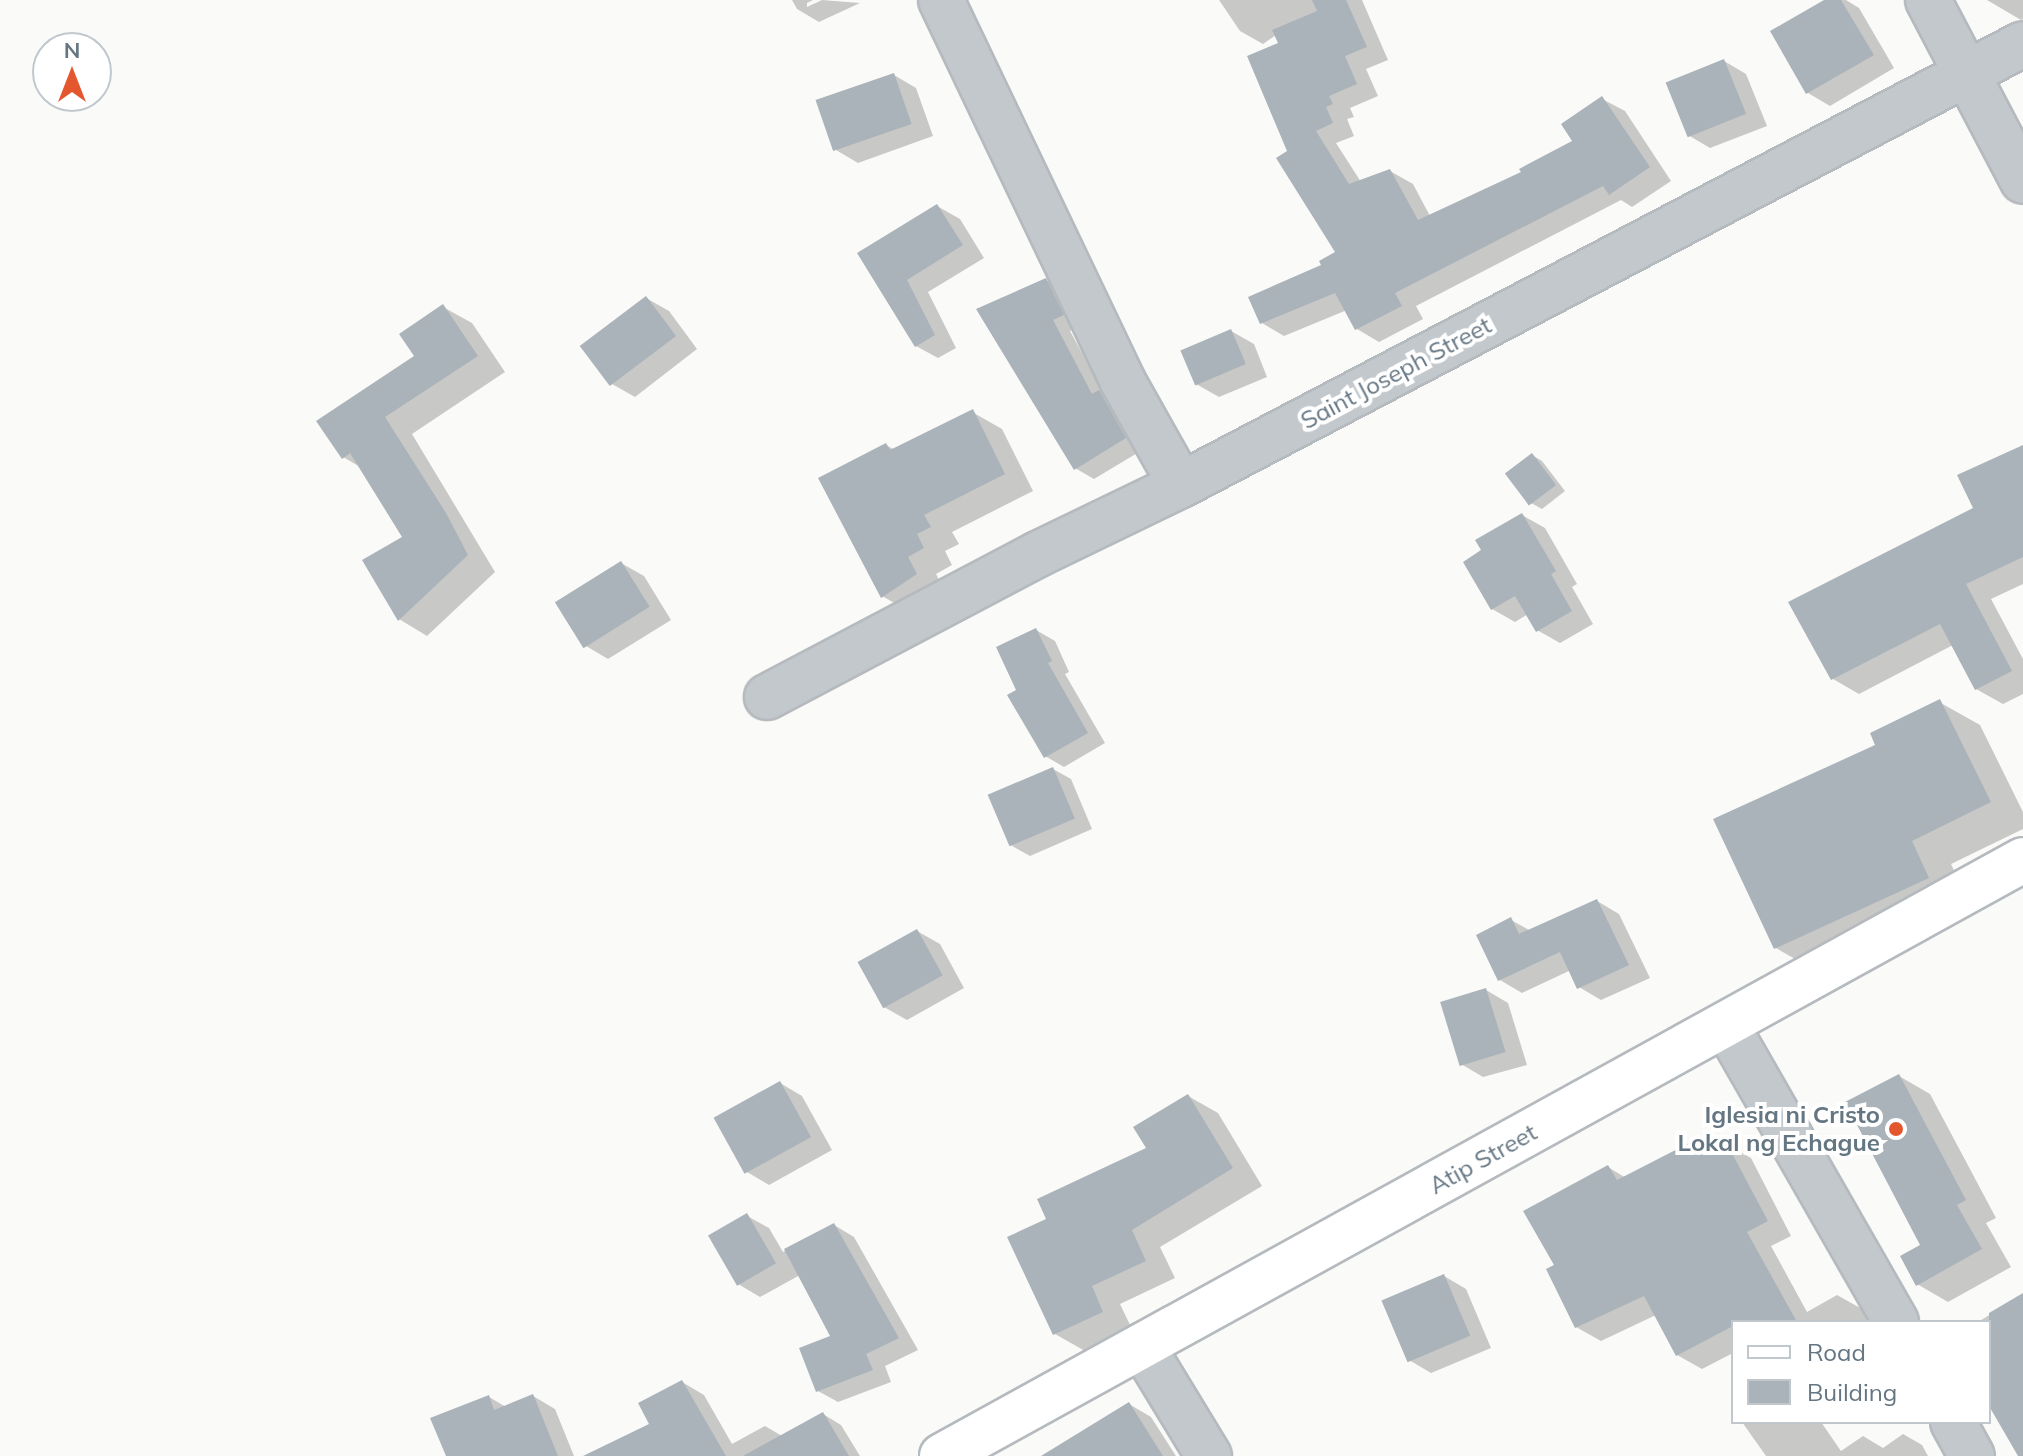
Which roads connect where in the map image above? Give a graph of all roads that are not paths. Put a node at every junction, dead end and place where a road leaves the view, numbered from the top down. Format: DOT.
graph roads {
  1 [pos="941,0"];
  2 [pos="1928,0"];
  3 [pos="2023,44"];
  4 [pos="1966,74"];
  5 [pos="2023,181"];
  6 [pos="1181,485"];
  7 [pos="767,697"];
  8 [pos="2023,860"];
  9 [pos="1726,1025"];
  10 [pos="1895,1320"];
  11 [pos="1142,1346"];
  12 [pos="1954,1424"];
  13 [pos="942,1456"];
  14 [pos="1209,1456"];
  15 [pos="1972,1456"];
  1 -- 6 [label="street"];
  2 -- 4 [label="street"];
  3 -- 4 [label="street, Saint Joseph Street"];
  4 -- 5 [label="street"];
  4 -- 6 [label="street, Saint Joseph Street"];
  6 -- 7 [label="street, Saint Joseph Street"];
  8 -- 9 [label="main road, Atip Street"];
  9 -- 10 [label="street"];
  9 -- 11 [label="main road, Atip Street"];
  11 -- 13 [label="main road, Atip Street"];
  11 -- 14 [label="street"];
  12 -- 15 [label="street"];
}
